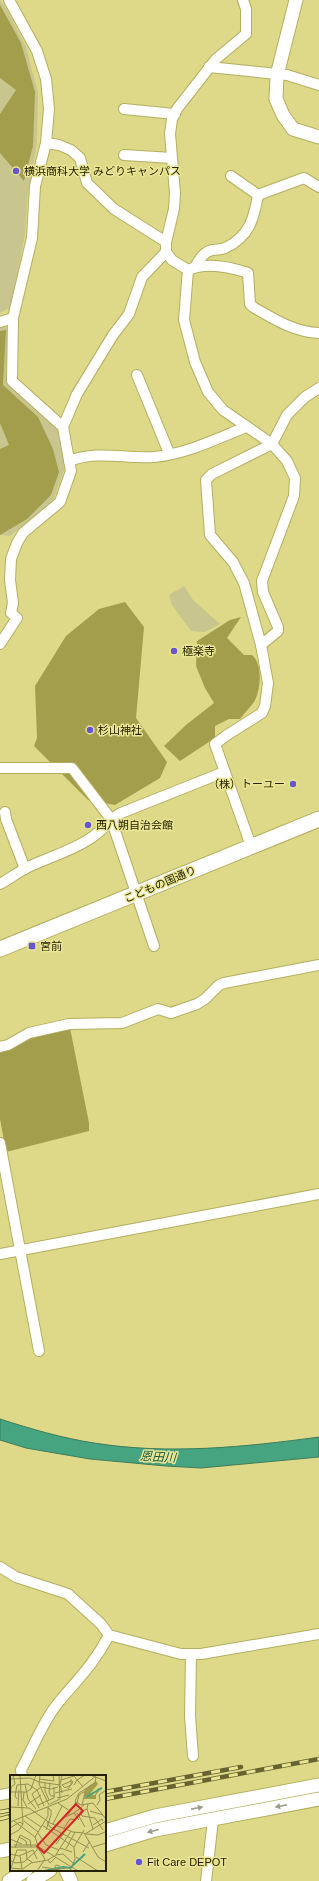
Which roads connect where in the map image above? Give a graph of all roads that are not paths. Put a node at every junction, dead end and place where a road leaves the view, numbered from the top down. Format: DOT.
graph roads {
  1 [pos="9,0"];
  2 [pos="243,0"];
  3 [pos="296,0"];
  4 [pos="209,67"];
  5 [pos="277,74"];
  6 [pos="319,85"];
  7 [pos="124,109"];
  8 [pos="175,114"];
  9 [pos="319,137"];
  10 [pos="46,143"];
  11 [pos="124,154"];
  12 [pos="172,158"];
  13 [pos="231,176"];
  14 [pos="319,187"];
  15 [pos="258,195"];
  16 [pos="166,247"];
  17 [pos="192,269"];
  18 [pos="13,318"];
  19 [pos="0,322"];
  20 [pos="319,333"];
  21 [pos="138,376"];
  22 [pos="319,388"];
  23 [pos="64,427"];
  24 [pos="246,427"];
  25 [pos="272,444"];
  26 [pos="169,453"];
  27 [pos="69,461"];
  28 [pos="0,644"];
  29 [pos="261,645"];
  30 [pos="0,768"];
  31 [pos="224,772"];
  32 [pos="5,812"];
  33 [pos="111,819"];
  34 [pos="319,819"];
  35 [pos="251,846"];
  36 [pos="25,869"];
  37 [pos="0,884"];
  38 [pos="136,894"];
  39 [pos="154,946"];
  40 [pos="0,949"];
  41 [pos="319,965"];
  42 [pos="0,1047"];
  43 [pos="0,1143"];
  44 [pos="319,1194"];
  45 [pos="20,1250"];
  46 [pos="0,1254"];
  47 [pos="39,1351"];
  48 [pos="0,1567"];
  49 [pos="319,1634"];
  50 [pos="109,1635"];
  51 [pos="192,1655"];
  52 [pos="193,1756"];
  53 [pos="22,1775"];
  54 [pos="319,1785"];
  55 [pos="10,1792"];
  56 [pos="0,1795"];
  57 [pos="319,1799"];
  58 [pos="213,1820"];
  59 [pos="106,1831"];
  60 [pos="106,1846"];
  61 [pos="10,1849"];
  62 [pos="0,1851"];
  63 [pos="24,1871"];
  64 [pos="48,1871"];
  65 [pos="66,1871"];
  66 [pos="9,1881"];
  67 [pos="33,1881"];
  68 [pos="71,1881"];
  69 [pos="206,1881"];
  1 -- 10 [label="street"];
  2 -- 4 [label="street"];
  3 -- 5 [label="street"];
  4 -- 5 [label="street"];
  4 -- 8 [label="street"];
  5 -- 6 [label="street"];
  5 -- 9 [label="street"];
  7 -- 8 [label="street"];
  8 -- 12 [label="street"];
  10 -- 16 [label="street"];
  10 -- 18 [label="street"];
  11 -- 12 [label="street"];
  12 -- 16 [label="street"];
  13 -- 15 [label="street"];
  14 -- 15 [label="street"];
  15 -- 17 [label="street"];
  16 -- 17 [label="street"];
  16 -- 23 [label="street"];
  17 -- 20 [label="street"];
  17 -- 24 [label="street"];
  18 -- 19 [label="street"];
  18 -- 23 [label="street"];
  21 -- 26 [label="street"];
  22 -- 25 [label="street"];
  23 -- 27 [label="street"];
  24 -- 25 [label="street"];
  24 -- 26 [label="street"];
  25 -- 29 [label="street"];
  25 -- 29 [label="street"];
  26 -- 27 [label="street"];
  27 -- 28 [label="street"];
  29 -- 31 [label="street"];
  30 -- 33 [label="street"];
  31 -- 33 [label="street"];
  31 -- 35 [label="street"];
  32 -- 36 [label="street"];
  33 -- 36 [label="street"];
  33 -- 38 [label="street"];
  34 -- 35 [label="main road, こどもの国通り"];
  35 -- 38 [label="main road, こどもの国通り"];
  36 -- 37 [label="street"];
  38 -- 39 [label="street"];
  38 -- 40 [label="main road, こどもの国通り"];
  41 -- 42 [label="street"];
  43 -- 45 [label="street"];
  44 -- 45 [label="street"];
  45 -- 46 [label="street"];
  45 -- 47 [label="street"];
  48 -- 50 [label="street"];
  49 -- 51 [label="street"];
  50 -- 51 [label="street"];
  50 -- 53 [label="street"];
  51 -- 52 [label="street"];
  59 -- 54 [label="street, one-way"];
  55 -- 56 [label="street"];
  57 -- 58 [label="street, one-way"];
  58 -- 60 [label="street, one-way"];
  58 -- 69 [label="street"];
  61 -- 62 [label="street"];
  63 -- 66 [label="street"];
  64 -- 67 [label="street"];
  65 -- 68 [label="street"];
}
